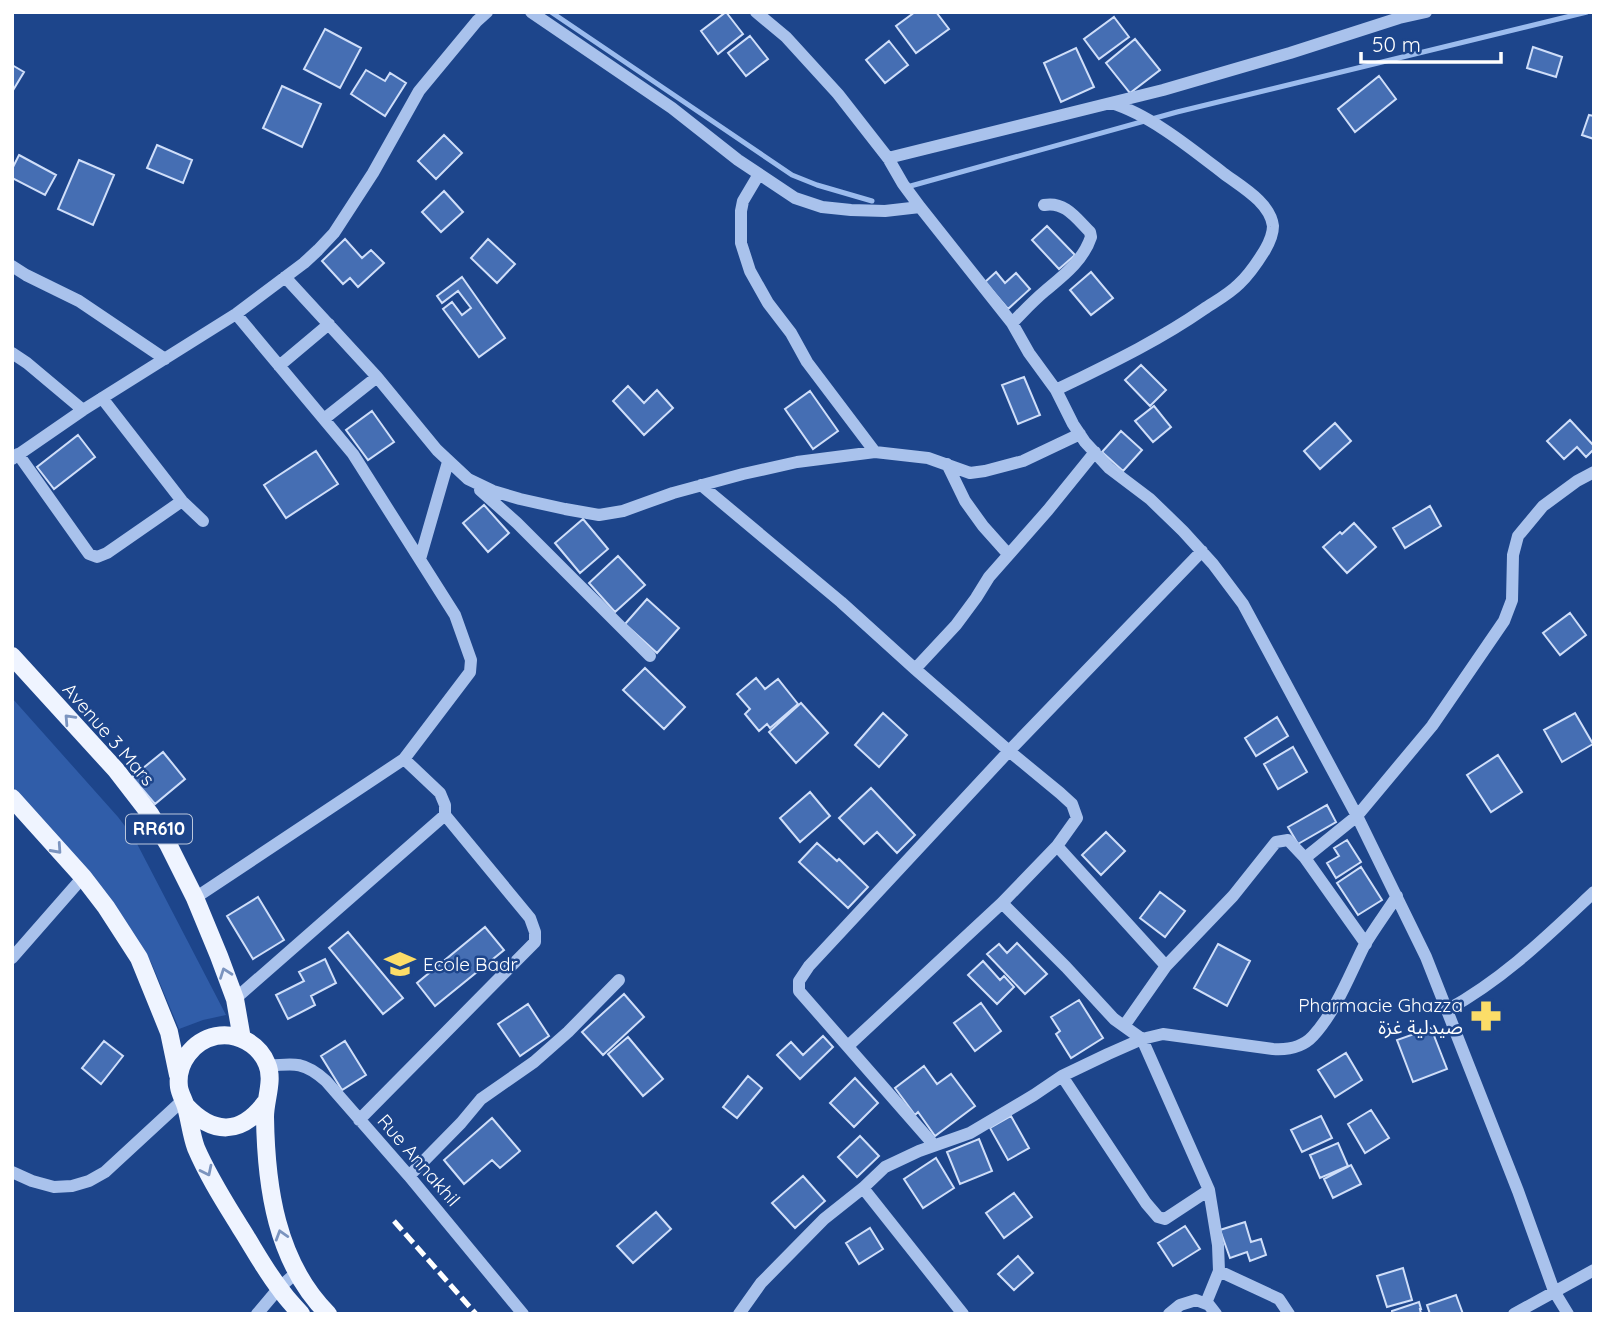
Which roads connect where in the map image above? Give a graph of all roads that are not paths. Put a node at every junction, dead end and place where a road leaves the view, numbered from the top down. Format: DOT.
graph roads {
  1 [pos="488,12"];
  2 [pos="531,12"];
  3 [pos="756,12"];
  4 [pos="1426,12"];
  5 [pos="1111,103"];
  6 [pos="888,158"];
  7 [pos="759,174"];
  8 [pos="1044,205"];
  9 [pos="920,207"];
  10 [pos="12,265"];
  11 [pos="285,277"];
  12 [pos="236,314"];
  13 [pos="1012,323"];
  14 [pos="329,324"];
  15 [pos="12,353"];
  16 [pos="165,359"];
  17 [pos="279,366"];
  18 [pos="377,377"];
  19 [pos="1056,390"];
  20 [pos="102,398"];
  21 [pos="83,410"];
  22 [pos="324,419"];
  23 [pos="1080,435"];
  24 [pos="875,452"];
  25 [pos="1095,452"];
  26 [pos="15,457"];
  27 [pos="449,462"];
  28 [pos="947,464"];
  29 [pos="1594,472"];
  30 [pos="468,479"];
  31 [pos="701,485"];
  32 [pos="182,501"];
  33 [pos="203,521"];
  34 [pos="1202,551"];
  35 [pos="1008,554"];
  36 [pos="420,559"];
  37 [pos="12,656"];
  38 [pos="650,656"];
  39 [pos="915,669"];
  40 [pos="1009,751"];
  41 [pos="404,759"];
  42 [pos="12,798"];
  43 [pos="445,815"];
  44 [pos="1357,816"];
  45 [pos="1057,846"];
  46 [pos="1305,858"];
  47 [pos="83,877"];
  48 [pos="1594,891"];
  49 [pos="1397,896"];
  50 [pos="195,898"];
  51 [pos="1002,903"];
  52 [pos="1366,944"];
  53 [pos="12,958"];
  54 [pos="1166,965"];
  55 [pos="619,980"];
  56 [pos="235,999"];
  57 [pos="1447,1010"];
  58 [pos="1124,1026"];
  59 [pos="242,1039"];
  60 [pos="1142,1039"];
  61 [pos="848,1046"];
  62 [pos="268,1066"];
  63 [pos="1062,1076"];
  64 [pos="179,1079"];
  65 [pos="184,1103"];
  66 [pos="265,1103"];
  67 [pos="359,1120"];
  68 [pos="934,1145"];
  69 [pos="12,1172"];
  70 [pos="409,1176"];
  71 [pos="863,1188"];
  72 [pos="1209,1190"];
  73 [pos="1594,1270"];
  74 [pos="1219,1271"];
  75 [pos="297,1272"];
  76 [pos="279,1288"];
  77 [pos="1554,1291"];
  78 [pos="1206,1303"];
  79 [pos="257,1314"];
  80 [pos="300,1314"];
  81 [pos="328,1314"];
  82 [pos="523,1314"];
  83 [pos="739,1314"];
  84 [pos="963,1314"];
  85 [pos="1169,1314"];
  86 [pos="1216,1314"];
  87 [pos="1289,1314"];
  88 [pos="1514,1314"];
  89 [pos="1568,1314"];
  1 -- 11 [label="street"];
  2 -- 7 [label="street"];
  3 -- 6 [label="street"];
  4 -- 5 [label="street"];
  5 -- 6 [label="street"];
  5 -- 19 [label="street"];
  6 -- 9 [label="street"];
  7 -- 9 [label="street"];
  7 -- 24 [label="street"];
  8 -- 13 [label="street"];
  9 -- 13 [label="street"];
  10 -- 16 [label="street"];
  11 -- 12 [label="street"];
  11 -- 14 [label="street"];
  12 -- 16 [label="street"];
  12 -- 17 [label="street"];
  13 -- 19 [label="street"];
  14 -- 17 [label="street"];
  14 -- 18 [label="street"];
  15 -- 21 [label="street"];
  16 -- 20 [label="street"];
  17 -- 22 [label="street"];
  18 -- 22 [label="street"];
  18 -- 27 [label="street"];
  19 -- 23 [label="street"];
  20 -- 21 [label="street"];
  20 -- 32 [label="street"];
  21 -- 26 [label="street"];
  22 -- 36 [label="street"];
  23 -- 25 [label="street"];
  23 -- 28 [label="street"];
  24 -- 28 [label="street"];
  24 -- 31 [label="street"];
  25 -- 34 [label="street"];
  25 -- 35 [label="street"];
  26 -- 32 [label="street"];
  27 -- 30 [label="street"];
  27 -- 36 [label="street"];
  28 -- 35 [label="street"];
  29 -- 44 [label="street"];
  30 -- 31 [label="street"];
  30 -- 38 [label="street"];
  31 -- 39 [label="street"];
  32 -- 33 [label="street"];
  34 -- 40 [label="street"];
  34 -- 44 [label="street"];
  35 -- 39 [label="street"];
  36 -- 41 [label="street"];
  50 -- 37 [label="main road, Avenue 3 Mars / RR610, one-way"];
  39 -- 40 [label="street"];
  40 -- 45 [label="street"];
  40 -- 61 [label="street"];
  41 -- 43 [label="street"];
  41 -- 50 [label="street"];
  42 -- 47 [label="main road, one-way"];
  43 -- 56 [label="street"];
  43 -- 67 [label="street"];
  44 -- 46 [label="street"];
  44 -- 49 [label="street"];
  45 -- 51 [label="street"];
  45 -- 54 [label="street"];
  46 -- 52 [label="street"];
  46 -- 54 [label="street"];
  47 -- 53 [label="street"];
  47 -- 64 [label="main road"];
  48 -- 57 [label="street"];
  49 -- 52 [label="street"];
  49 -- 57 [label="street"];
  56 -- 50 [label="main road, Avenue 3 Mars / RR610, one-way"];
  51 -- 58 [label="street"];
  51 -- 61 [label="street"];
  52 -- 60 [label="street"];
  54 -- 58 [label="street"];
  55 -- 70 [label="street"];
  56 -- 59 [label="main road, Avenue 3 Mars / RR610"];
  57 -- 77 [label="street"];
  58 -- 60 [label="street"];
  59 -- 62 [label="main road"];
  59 -- 64 [label="main road"];
  60 -- 63 [label="street"];
  60 -- 72 [label="street"];
  61 -- 68 [label="street"];
  62 -- 66 [label="main road"];
  62 -- 67 [label="street, Rue Annakhil"];
  63 -- 68 [label="street"];
  63 -- 72 [label="street"];
  64 -- 65 [label="main road"];
  65 -- 66 [label="main road"];
  65 -- 69 [label="street"];
  65 -- 76 [label="main road, one-way"];
  75 -- 66 [label="main road, one-way"];
  67 -- 70 [label="street, Rue Annakhil"];
  68 -- 71 [label="street"];
  70 -- 82 [label="street, Rue Annakhil"];
  71 -- 83 [label="street"];
  71 -- 84 [label="street"];
  72 -- 74 [label="street"];
  73 -- 77 [label="street"];
  74 -- 78 [label="street"];
  74 -- 87 [label="street"];
  75 -- 76 [label="street"];
  75 -- 81 [label="main road"];
  76 -- 79 [label="street"];
  76 -- 80 [label="main road"];
  77 -- 88 [label="street"];
  77 -- 89 [label="street"];
  78 -- 85 [label="street"];
  78 -- 86 [label="street"];
}
